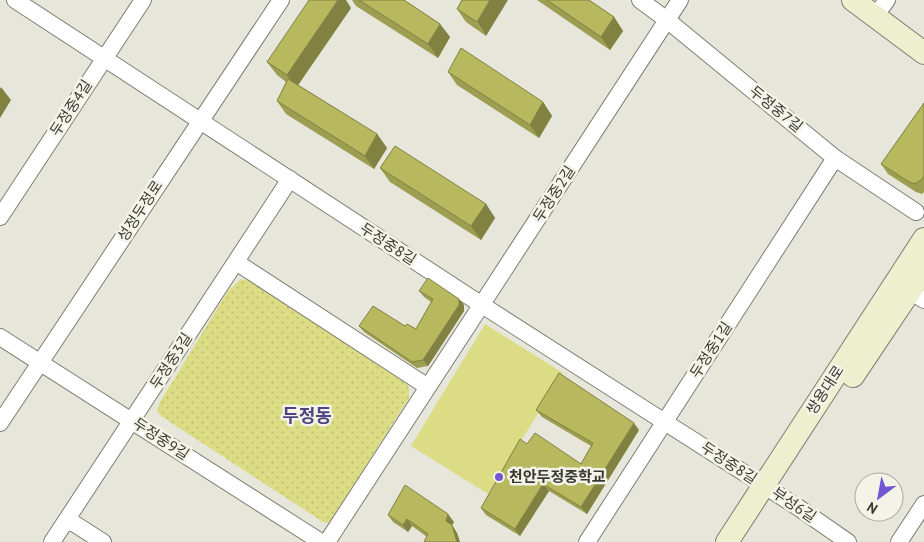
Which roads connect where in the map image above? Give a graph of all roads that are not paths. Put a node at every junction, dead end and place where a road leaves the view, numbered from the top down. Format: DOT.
graph roads {
  1 [pos="15,0"];
  2 [pos="143,0"];
  3 [pos="282,0"];
  4 [pos="640,0"];
  5 [pos="680,0"];
  6 [pos="853,0"];
  7 [pos="881,8"];
  8 [pos="667,20"];
  9 [pos="924,53"];
  10 [pos="103,58"];
  11 [pos="200,121"];
  12 [pos="835,158"];
  13 [pos="290,179"];
  14 [pos="916,212"];
  15 [pos="0,217"];
  16 [pos="924,239"];
  17 [pos="236,262"];
  18 [pos="924,270"];
  19 [pos="917,296"];
  20 [pos="482,304"];
  21 [pos="0,337"];
  22 [pos="41,363"];
  23 [pos="428,387"];
  24 [pos="131,421"];
  25 [pos="664,421"];
  26 [pos="0,423"];
  27 [pos="770,489"];
  28 [pos="924,504"];
  29 [pos="67,519"];
  30 [pos="52,542"];
  31 [pos="103,542"];
  32 [pos="321,542"];
  33 [pos="328,542"];
  34 [pos="587,542"];
  35 [pos="727,542"];
  36 [pos="744,542"];
  37 [pos="848,542"];
  38 [pos="899,542"];
  1 -- 10 [label="street, 두정중8길"];
  2 -- 10 [label="street, 두정중4길"];
  3 -- 11 [label="street, 성정두정로"];
  4 -- 8 [label="street, 두정중7길"];
  5 -- 8 [label="street, 두정중2길"];
  6 -- 7 [label="street"];
  7 -- 9 [label="street"];
  8 -- 12 [label="street, 두정중7길"];
  8 -- 20 [label="street, 두정중2길"];
  10 -- 11 [label="street, 두정중8길"];
  10 -- 15 [label="street, 두정중4길"];
  11 -- 13 [label="street, 두정중8길"];
  11 -- 22 [label="street, 성정두정로"];
  12 -- 14 [label="street, 두정중7길"];
  12 -- 25 [label="street, 두정중1길"];
  13 -- 17 [label="street, 두정중3길"];
  13 -- 20 [label="street, 두정중8길"];
  16 -- 27 [label="street, 쌍용대로"];
  17 -- 23 [label="street"];
  17 -- 24 [label="street, 두정중3길"];
  18 -- 19 [label="street, 쌍용대로"];
  19 -- 27 [label="street, 쌍용대로"];
  20 -- 23 [label="street, 두정중2길"];
  20 -- 25 [label="street, 두정중8길"];
  21 -- 22 [label="street, 두정중9길"];
  22 -- 24 [label="street, 두정중9길"];
  22 -- 26 [label="street, 성정두정로"];
  23 -- 33 [label="street, 두정중2길"];
  24 -- 29 [label="street, 두정중3길"];
  24 -- 32 [label="street, 두정중9길"];
  25 -- 27 [label="street, 두정중8길"];
  25 -- 34 [label="street, 두정중1길"];
  27 -- 35 [label="street, 쌍용대로"];
  27 -- 36 [label="street, 쌍용대로"];
  27 -- 37 [label="street, 부성6길"];
  28 -- 38 [label="street"];
  29 -- 30 [label="street, 두정중3길"];
  29 -- 31 [label="street"];
}
